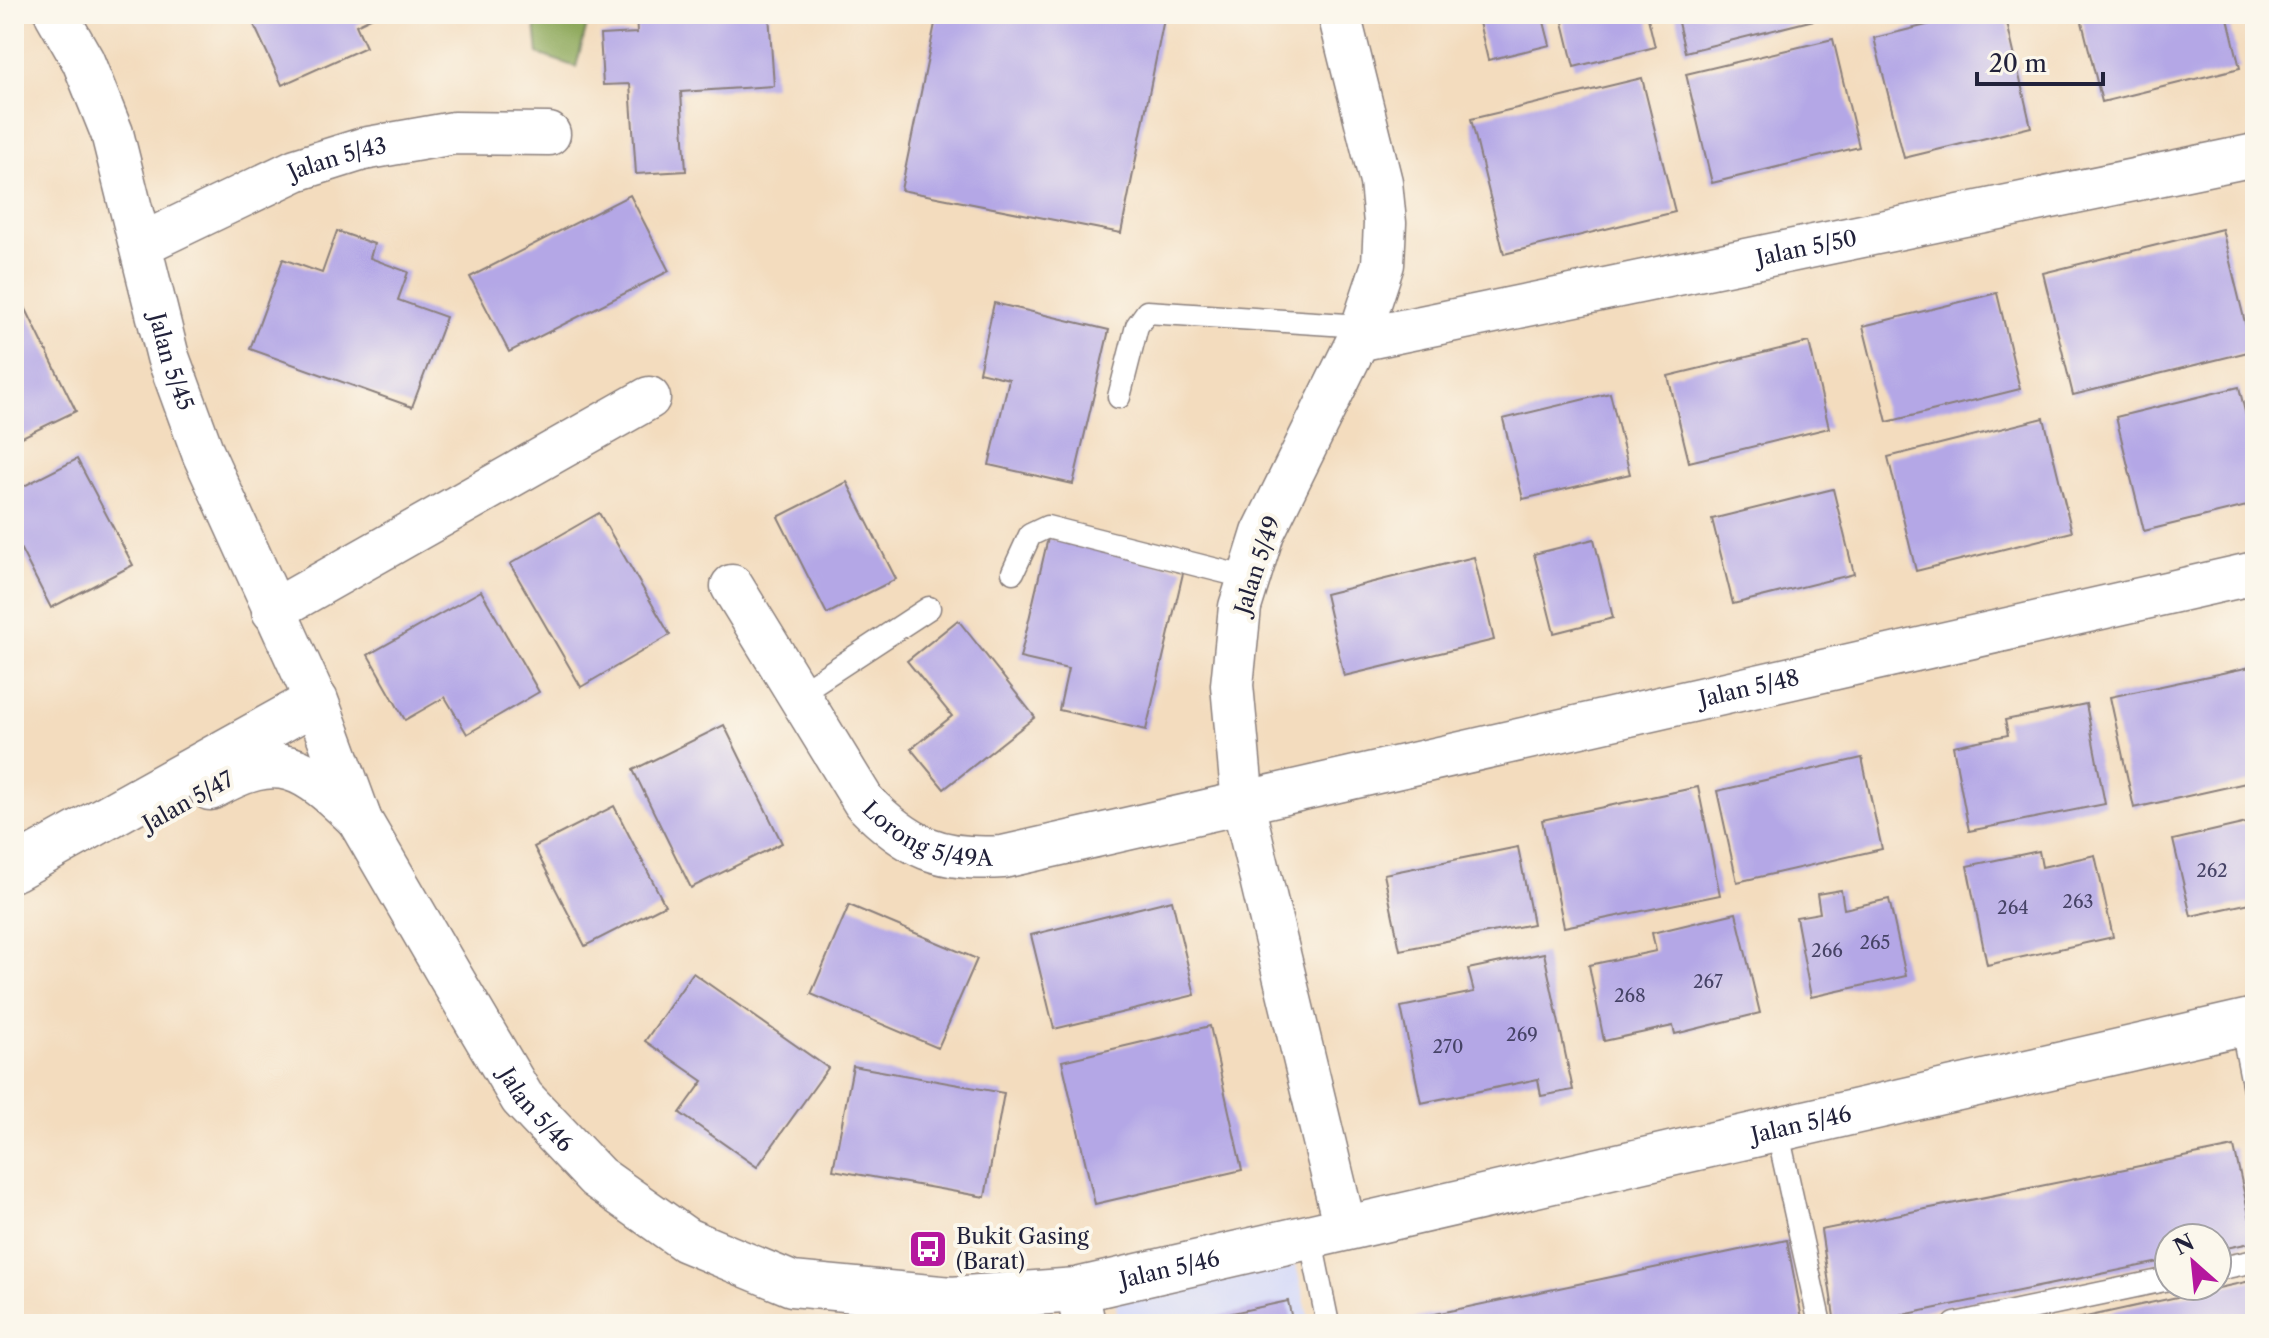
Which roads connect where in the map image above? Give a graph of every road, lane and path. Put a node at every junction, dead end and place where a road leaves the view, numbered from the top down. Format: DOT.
graph roads {
  1 [pos="56,14"];
  2 [pos="1339,14"];
  3 [pos="549,134"];
  4 [pos="2255,155"];
  5 [pos="142,244"];
  6 [pos="1360,333"];
  7 [pos="1119,397"];
  8 [pos="649,398"];
  9 [pos="1013,572"];
  10 [pos="2255,573"];
  11 [pos="1249,578"];
  12 [pos="732,586"];
  13 [pos="929,608"];
  14 [pos="273,611"];
  15 [pos="798,694"];
  16 [pos="316,701"];
  17 [pos="1243,804"];
  18 [pos="360,821"];
  19 [pos="14,869"];
  20 [pos="14,899"];
  21 [pos="2248,1022"];
  22 [pos="2255,1094"];
  23 [pos="1777,1129"];
  24 [pos="1328,1232"];
  25 [pos="2255,1261"];
  26 [pos="2233,1266"];
  27 [pos="2153,1282"];
  28 [pos="1080,1307"];
  29 [pos="1328,1324"];
  30 [pos="1820,1324"];
  31 [pos="1955,1324"];
  1 -- 5 [label="street, Jalan 5/45"];
  2 -- 6 [label="street, Jalan 5/49"];
  3 -- 5 [label="street, Jalan 5/43"];
  4 -- 6 [label="street, Jalan 5/50"];
  5 -- 14 [label="street, Jalan 5/45"];
  6 -- 7 [label="lane"];
  6 -- 11 [label="street, Jalan 5/49"];
  8 -- 14 [label="street"];
  9 -- 11 [label="lane"];
  10 -- 17 [label="street, Jalan 5/48"];
  11 -- 17 [label="street, Jalan 5/49"];
  12 -- 15 [label="street, Lorong 5/49A"];
  13 -- 15 [label="lane"];
  14 -- 16 [label="street, Jalan 5/45"];
  15 -- 17 [label="street, Lorong 5/49A"];
  16 -- 18 [label="street, Jalan 5/46"];
  16 -- 19 [label="street, Jalan 5/47"];
  17 -- 24 [label="street, Jalan 5/49"];
  18 -- 20 [label="street, Jalan 5/47"];
  18 -- 28 [label="street, Jalan 5/46"];
  21 -- 22 [label="lane"];
  21 -- 23 [label="street, Jalan 5/46"];
  23 -- 24 [label="street, Jalan 5/46"];
  23 -- 30 [label="lane"];
  24 -- 28 [label="street, Jalan 5/46"];
  24 -- 29 [label="lane"];
  25 -- 26 [label="lane"];
  27 -- 31 [label="lane"];
}
